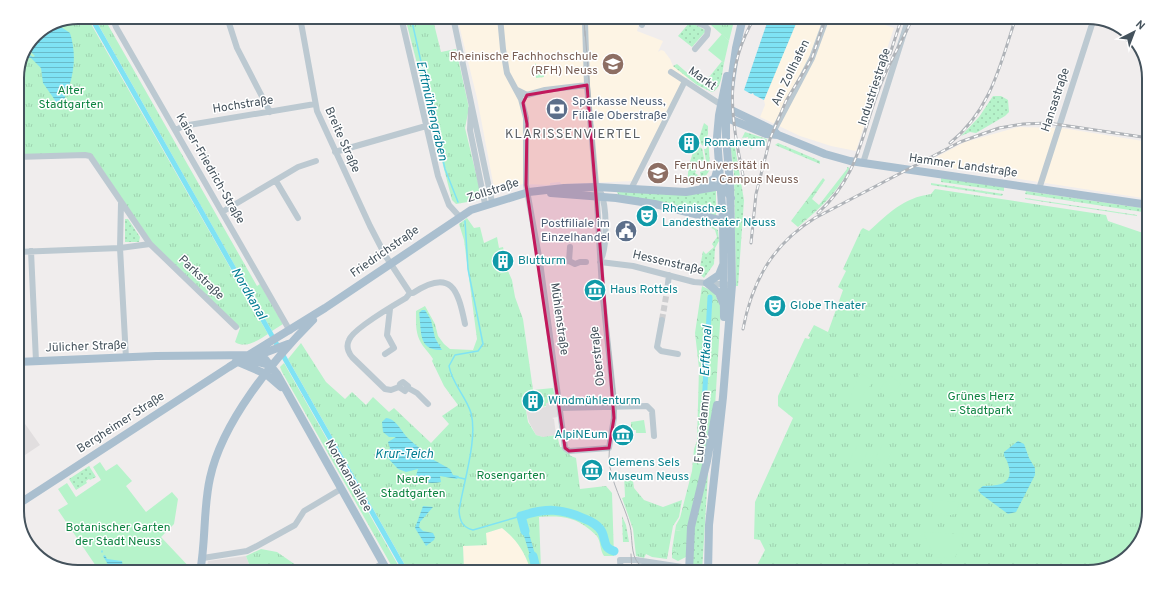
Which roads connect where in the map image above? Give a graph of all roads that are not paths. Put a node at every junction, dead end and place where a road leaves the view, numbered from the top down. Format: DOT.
graph roads {
  1 [pos="115,24"];
  2 [pos="229,24"];
  3 [pos="301,24"];
  4 [pos="402,24"];
  5 [pos="454,24"];
  6 [pos="501,24"];
  7 [pos="585,24"];
  8 [pos="701,24"];
  9 [pos="741,24"];
  10 [pos="824,24"];
  11 [pos="907,24"];
  12 [pos="1092,24"];
  13 [pos="695,49"];
  14 [pos="671,72"];
  15 [pos="685,81"];
  16 [pos="587,85"];
  17 [pos="516,90"];
  18 [pos="527,95"];
  19 [pos="523,103"];
  20 [pos="315,104"];
  21 [pos="725,109"];
  22 [pos="270,112"];
  23 [pos="718,124"];
  24 [pos="426,126"];
  25 [pos="748,126"];
  26 [pos="176,130"];
  27 [pos="775,134"];
  28 [pos="726,137"];
  29 [pos="335,152"];
  30 [pos="24,157"];
  31 [pos="316,161"];
  32 [pos="863,163"];
  33 [pos="719,164"];
  34 [pos="276,181"];
  35 [pos="721,186"];
  36 [pos="597,187"];
  37 [pos="631,189"];
  38 [pos="1039,189"];
  39 [pos="532,191"];
  40 [pos="695,191"];
  41 [pos="600,197"];
  42 [pos="731,198"];
  43 [pos="121,203"];
  44 [pos="489,203"];
  45 [pos="1142,204"];
  46 [pos="222,212"];
  47 [pos="731,212"];
  48 [pos="458,216"];
  49 [pos="298,218"];
  50 [pos="723,220"];
  51 [pos="150,244"];
  52 [pos="570,247"];
  53 [pos="120,248"];
  54 [pos="31,251"];
  55 [pos="24,252"];
  56 [pos="569,261"];
  57 [pos="725,261"];
  58 [pos="540,262"];
  59 [pos="586,262"];
  60 [pos="600,262"];
  61 [pos="391,263"];
  62 [pos="669,275"];
  63 [pos="707,283"];
  64 [pos="728,284"];
  65 [pos="666,291"];
  66 [pos="410,293"];
  67 [pos="724,308"];
  68 [pos="390,309"];
  69 [pos="662,320"];
  70 [pos="465,324"];
  71 [pos="236,327"];
  72 [pos="287,339"];
  73 [pos="274,347"];
  74 [pos="385,354"];
  75 [pos="678,354"];
  76 [pos="156,356"];
  77 [pos="191,356"];
  78 [pos="126,358"];
  79 [pos="36,361"];
  80 [pos="260,361"];
  81 [pos="24,362"];
  82 [pos="239,362"];
  83 [pos="286,391"];
  84 [pos="719,396"];
  85 [pos="428,404"];
  86 [pos="560,408"];
  87 [pos="615,408"];
  88 [pos="654,436"];
  89 [pos="566,450"];
  90 [pos="341,489"];
  91 [pos="24,500"];
  92 [pos="203,558"];
  93 [pos="383,563"];
  94 [pos="202,565"];
  95 [pos="380,565"];
  96 [pos="620,565"];
  97 [pos="669,565"];
  98 [pos="689,565"];
  99 [pos="704,565"];
  100 [pos="708,565"];
  1 -- 26 [label="street, Kaiser-Friedrich-Straße"];
  2 -- 22 [label="street"];
  3 -- 20 [label="street, Breite Straße"];
  4 -- 24 [label="street"];
  5 -- 44 [label="street"];
  6 -- 17 [label="street, Mühlenstraße"];
  7 -- 16 [label="street, Oberstraße"];
  8 -- 13 [label="street"];
  9 -- 21 [label="main road"];
  10 -- 27 [label="street, Am Zollhafen"];
  11 -- 32 [label="street, Industriestraße"];
  12 -- 38 [label="street, Hansastraße"];
  14 -- 15 [label="street, Markt"];
  15 -- 21 [label="street, Markt"];
  15 -- 37 [label="street"];
  16 -- 18 [label="street"];
  16 -- 36 [label="street, Oberstraße"];
  17 -- 18 [label="street"];
  17 -- 19 [label="street, Mühlenstraße"];
  18 -- 19 [label="street"];
  19 -- 39 [label="street, Mühlenstraße"];
  20 -- 22 [label="street, Hochstraße"];
  20 -- 29 [label="street, Breite Straße"];
  21 -- 23 [label="main road"];
  21 -- 23 [label="main road"];
  21 -- 25 [label="main road, Hammer Landstraße"];
  21 -- 27 [label="main road, Hammer Landstraße"];
  21 -- 28 [label="main road"];
  22 -- 26 [label="street, Hochstraße"];
  23 -- 33 [label="main road"];
  24 -- 29 [label="street"];
  24 -- 48 [label="street"];
  25 -- 27 [label="main road, Hammer Landstraße"];
  25 -- 28 [label="main road"];
  26 -- 46 [label="street, Kaiser-Friedrich-Straße"];
  27 -- 32 [label="main road, Hammer Landstraße"];
  28 -- 42 [label="main road"];
  29 -- 61 [label="street, Breite Straße"];
  30 -- 43 [label="street, Parkstraße"];
  31 -- 34 [label="street"];
  32 -- 38 [label="main road, Hammer Landstraße"];
  33 -- 35 [label="main road"];
  33 -- 40 [label="main road"];
  34 -- 46 [label="street"];
  34 -- 49 [label="street"];
  35 -- 40 [label="main road, Zollstraße"];
  35 -- 42 [label="main road"];
  35 -- 50 [label="main road"];
  36 -- 37 [label="main road, Zollstraße"];
  36 -- 39 [label="main road, Zollstraße"];
  36 -- 41 [label="street, Oberstraße"];
  37 -- 40 [label="main road, Zollstraße"];
  38 -- 45 [label="main road, Hammer Landstraße"];
  39 -- 41 [label="main road, Zollstraße"];
  39 -- 44 [label="main road, Zollstraße"];
  39 -- 58 [label="street, Mühlenstraße"];
  41 -- 50 [label="main road, Zollstraße"];
  41 -- 60 [label="street, Oberstraße"];
  42 -- 47 [label="main road"];
  43 -- 51 [label="street, Parkstraße"];
  43 -- 53 [label="street"];
  44 -- 48 [label="main road, Zollstraße"];
  46 -- 72 [label="street, Kaiser-Friedrich-Straße"];
  47 -- 50 [label="main road"];
  47 -- 64 [label="main road"];
  48 -- 61 [label="main road, Friedrichstraße"];
  50 -- 57 [label="main road"];
  51 -- 53 [label="street"];
  51 -- 71 [label="street, Parkstraße"];
  52 -- 56 [label="street"];
  53 -- 54 [label="street"];
  53 -- 78 [label="street"];
  54 -- 55 [label="street"];
  54 -- 79 [label="street"];
  56 -- 58 [label="street"];
  56 -- 59 [label="street"];
  57 -- 63 [label="main road"];
  57 -- 64 [label="main road"];
  58 -- 86 [label="street, Mühlenstraße"];
  60 -- 62 [label="street, Hessenstraße"];
  60 -- 87 [label="street, Oberstraße"];
  61 -- 66 [label="street, Breite Straße"];
  61 -- 72 [label="main road, Friedrichstraße"];
  62 -- 63 [label="street, Hessenstraße"];
  62 -- 65 [label="street"];
  63 -- 64 [label="street, Hessenstraße"];
  63 -- 67 [label="main road"];
  64 -- 67 [label="main road, Europadamm"];
  64 -- 100 [label="main road, Europadamm"];
  66 -- 68 [label="street"];
  66 -- 70 [label="street"];
  67 -- 84 [label="main road, Europadamm"];
  68 -- 74 [label="street"];
  68 -- 85 [label="street"];
  69 -- 75 [label="street"];
  72 -- 73 [label="main road"];
  72 -- 73 [label="main road"];
  73 -- 80 [label="main road"];
  73 -- 80 [label="main road"];
  73 -- 80 [label="main road"];
  73 -- 80 [label="main road"];
  76 -- 77 [label="main road, Jülicher Straße"];
  76 -- 78 [label="main road, Jülicher Straße"];
  76 -- 80 [label="main road, Jülicher Straße"];
  77 -- 80 [label="main road, Jülicher Straße"];
  77 -- 82 [label="main road"];
  78 -- 79 [label="main road, Jülicher Straße"];
  79 -- 81 [label="main road, Jülicher Straße"];
  80 -- 82 [label="main road, Bergheimer Straße"];
  80 -- 82 [label="main road"];
  80 -- 83 [label="main road, Nordkanalallee"];
  80 -- 83 [label="main road, Nordkanalallee"];
  80 -- 92 [label="main road"];
  82 -- 91 [label="main road, Bergheimer Straße"];
  83 -- 90 [label="main road, Nordkanalallee"];
  84 -- 98 [label="main road"];
  84 -- 99 [label="main road, Europadamm"];
  86 -- 87 [label="street"];
  86 -- 89 [label="street, Mühlenstraße"];
  87 -- 88 [label="street"];
  87 -- 89 [label="street, Oberstraße"];
  90 -- 92 [label="street"];
  90 -- 93 [label="main road, Nordkanalallee"];
  92 -- 94 [label="main road"];
  93 -- 95 [label="street"];
  96 -- 97 [label="street"];
}
